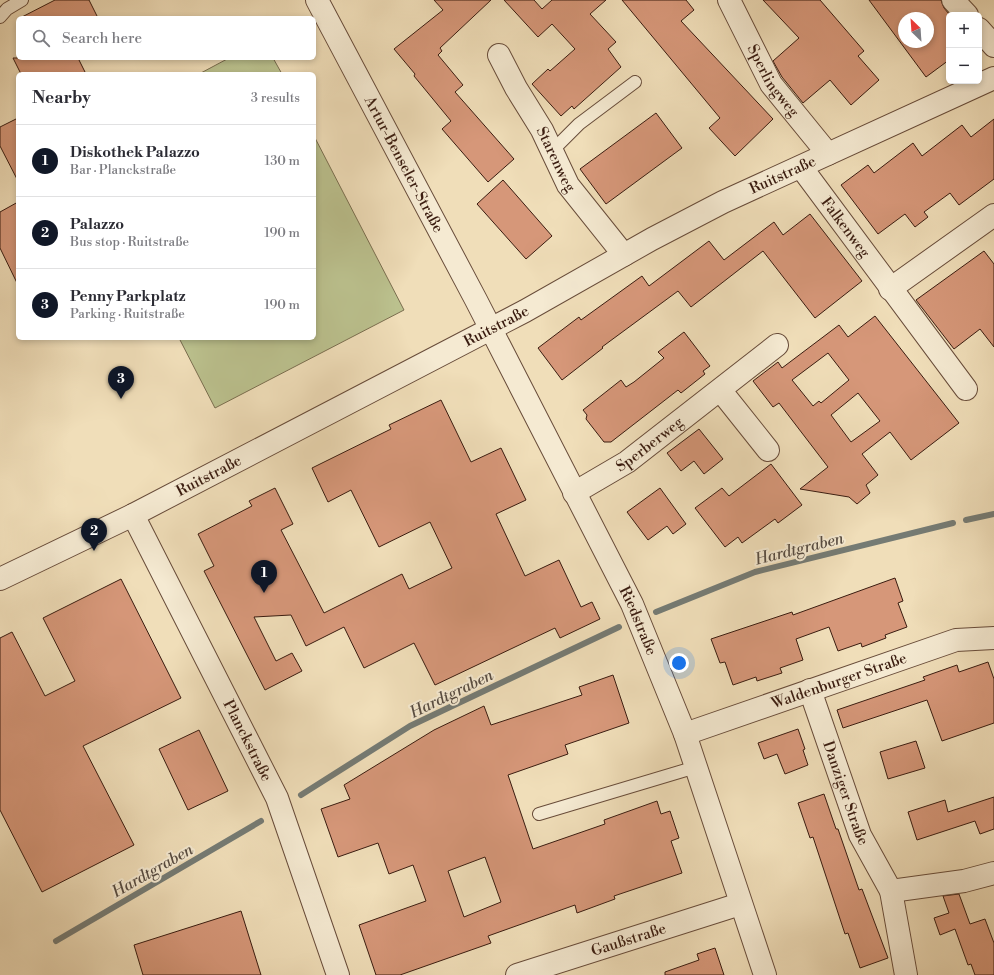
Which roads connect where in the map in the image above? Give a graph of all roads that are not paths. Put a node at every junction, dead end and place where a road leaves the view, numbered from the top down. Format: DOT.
graph roads {
  1 [pos="22,0"];
  2 [pos="317,0"];
  3 [pos="729,0"];
  4 [pos="953,0"];
  5 [pos="963,12"];
  6 [pos="0,17"];
  7 [pos="982,32"];
  8 [pos="994,46"];
  9 [pos="500,56"];
  10 [pos="994,78"];
  11 [pos="635,82"];
  12 [pos="552,151"];
  13 [pos="828,154"];
  14 [pos="801,167"];
  15 [pos="994,215"];
  16 [pos="624,255"];
  17 [pos="890,289"];
  18 [pos="490,328"];
  19 [pos="777,345"];
  20 [pos="966,389"];
  21 [pos="721,390"];
  22 [pos="768,450"];
  23 [pos="574,493"];
  24 [pos="134,515"];
  25 [pos="0,579"];
  26 [pos="994,638"];
  27 [pos="810,690"];
  28 [pos="686,734"];
  29 [pos="696,767"];
  30 [pos="538,814"];
  31 [pos="994,873"];
  32 [pos="891,891"];
  33 [pos="740,904"];
  34 [pos="338,975"];
  35 [pos="517,975"];
  36 [pos="765,975"];
  37 [pos="906,975"];
  1 -- 6 [label="lane"];
  2 -- 18 [label="street, Artur-Benseler-Straße"];
  3 -- 13 [label="street, Sperlingweg"];
  4 -- 5 [label="street"];
  7 -- 8 [label="street"];
  9 -- 12 [label="street, Starenweg"];
  10 -- 13 [label="street, Ruitstraße"];
  11 -- 12 [label="lane"];
  12 -- 16 [label="street, Starenweg"];
  13 -- 14 [label="street, Ruitstraße"];
  14 -- 16 [label="street, Ruitstraße"];
  14 -- 17 [label="street, Falkenweg"];
  15 -- 17 [label="street"];
  16 -- 18 [label="street, Ruitstraße"];
  17 -- 20 [label="street, Falkenweg"];
  18 -- 23 [label="street, Riedstraße"];
  18 -- 24 [label="street, Ruitstraße"];
  19 -- 21 [label="street, Sperberweg"];
  21 -- 22 [label="street"];
  21 -- 23 [label="street, Sperberweg"];
  23 -- 28 [label="street, Riedstraße"];
  24 -- 25 [label="street, Ruitstraße"];
  24 -- 34 [label="street, Planckstraße"];
  26 -- 27 [label="street, Waldenburger Straße"];
  27 -- 28 [label="street, Waldenburger Straße"];
  27 -- 32 [label="street, Danziger Straße"];
  28 -- 29 [label="street, Riedstraße"];
  29 -- 30 [label="lane"];
  29 -- 33 [label="street, Riedstraße"];
  31 -- 32 [label="street"];
  32 -- 37 [label="street, Danziger Straße"];
  33 -- 35 [label="street, Gaußstraße"];
  33 -- 36 [label="street, Riedstraße"];
}
